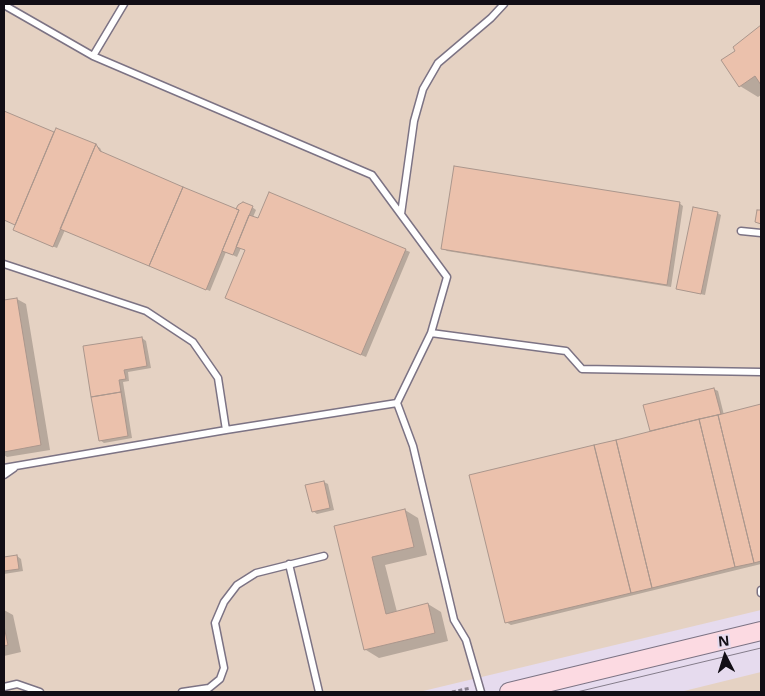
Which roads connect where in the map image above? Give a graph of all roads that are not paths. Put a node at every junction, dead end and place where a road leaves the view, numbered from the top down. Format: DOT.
graph roads {
  1 [pos="124,4"];
  2 [pos="504,4"];
  3 [pos="4,5"];
  4 [pos="93,56"];
  5 [pos="400,214"];
  6 [pos="740,231"];
  7 [pos="761,234"];
  8 [pos="4,264"];
  9 [pos="431,333"];
  10 [pos="761,372"];
  11 [pos="397,403"];
  12 [pos="226,430"];
  13 [pos="16,467"];
  14 [pos="4,468"];
  15 [pos="4,475"];
  16 [pos="324,556"];
  17 [pos="289,564"];
  18 [pos="761,631"];
  19 [pos="4,687"];
  20 [pos="40,692"];
  21 [pos="182,692"];
  22 [pos="319,692"];
  23 [pos="481,692"];
  24 [pos="509,692"];
  1 -- 4 [label="lane"];
  2 -- 5 [label="lane"];
  3 -- 4 [label="lane"];
  4 -- 5 [label="lane"];
  5 -- 9 [label="lane"];
  6 -- 7 [label="lane"];
  8 -- 12 [label="lane"];
  9 -- 10 [label="lane"];
  9 -- 11 [label="lane"];
  11 -- 12 [label="lane"];
  11 -- 23 [label="lane"];
  12 -- 13 [label="lane"];
  13 -- 14 [label="lane"];
  13 -- 15 [label="lane"];
  16 -- 17 [label="lane"];
  17 -- 21 [label="lane"];
  17 -- 22 [label="lane"];
  18 -- 24 [label="street"];
  19 -- 20 [label="lane"];
}
